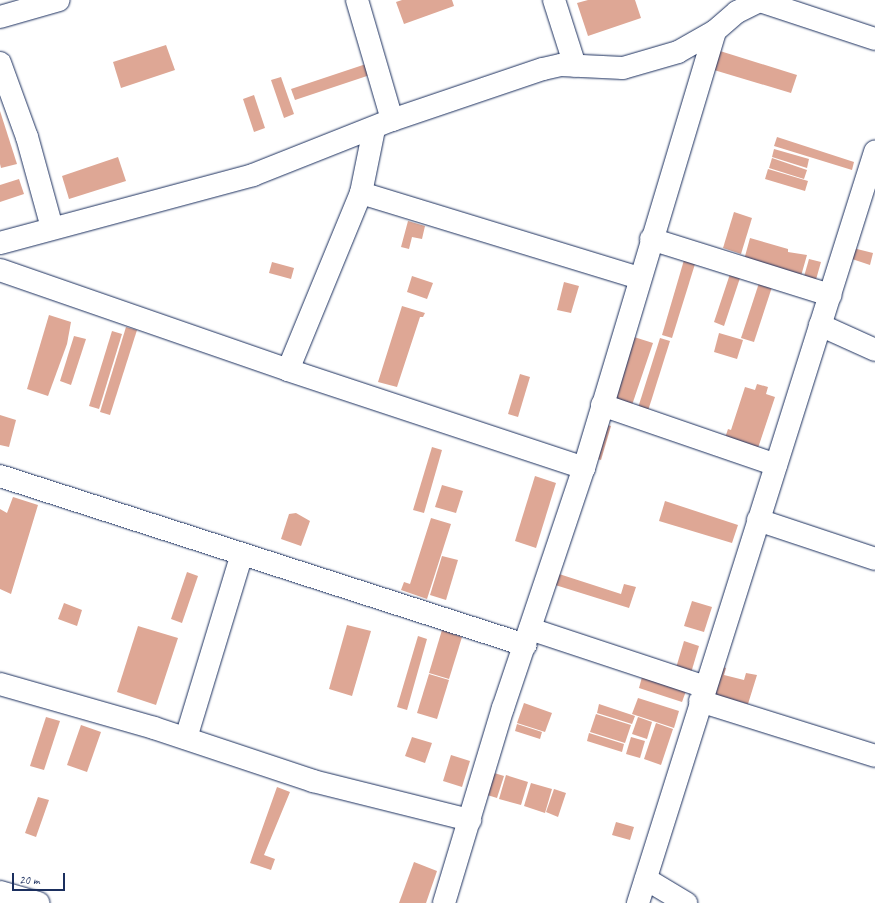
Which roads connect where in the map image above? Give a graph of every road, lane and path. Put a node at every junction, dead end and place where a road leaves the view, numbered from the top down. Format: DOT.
graph roads {
  1 [pos="3,0"];
  2 [pos="59,0"];
  3 [pos="357,0"];
  4 [pos="554,0"];
  5 [pos="759,1"];
  6 [pos="0,17"];
  7 [pos="715,30"];
  8 [pos="875,39"];
  9 [pos="0,63"];
  10 [pos="575,66"];
  11 [pos="383,125"];
  12 [pos="875,152"];
  13 [pos="361,193"];
  14 [pos="52,228"];
  15 [pos="651,239"];
  16 [pos="1,247"];
  17 [pos="0,270"];
  18 [pos="639,278"];
  19 [pos="830,295"];
  20 [pos="820,325"];
  21 [pos="875,350"];
  22 [pos="288,370"];
  23 [pos="602,405"];
  24 [pos="776,465"];
  25 [pos="584,468"];
  26 [pos="0,476"];
  27 [pos="758,520"];
  28 [pos="242,554"];
  29 [pos="875,559"];
  30 [pos="528,637"];
  31 [pos="0,684"];
  32 [pos="702,694"];
  33 [pos="186,738"];
  34 [pos="875,756"];
  35 [pos="470,820"];
  36 [pos="646,879"];
  37 [pos="0,892"];
  38 [pos="38,903"];
  39 [pos="444,903"];
  40 [pos="638,903"];
  41 [pos="686,903"];
  1 -- 6 [label="street"];
  2 -- 6 [label="street"];
  3 -- 11 [label="street"];
  4 -- 10 [label="street"];
  5 -- 7 [label="street"];
  5 -- 8 [label="street"];
  7 -- 10 [label="street"];
  7 -- 15 [label="street"];
  9 -- 14 [label="street"];
  10 -- 11 [label="street"];
  11 -- 13 [label="street"];
  11 -- 14 [label="street"];
  12 -- 19 [label="street"];
  13 -- 18 [label="street"];
  13 -- 22 [label="street"];
  14 -- 16 [label="street"];
  15 -- 18 [label="street"];
  15 -- 19 [label="street"];
  17 -- 22 [label="street"];
  18 -- 23 [label="street"];
  19 -- 20 [label="street"];
  20 -- 21 [label="street"];
  20 -- 24 [label="street"];
  22 -- 25 [label="street"];
  23 -- 24 [label="street"];
  23 -- 25 [label="street"];
  24 -- 27 [label="street"];
  25 -- 30 [label="street"];
  26 -- 28 [label="street"];
  27 -- 29 [label="street"];
  27 -- 32 [label="street"];
  28 -- 30 [label="street"];
  28 -- 33 [label="street"];
  30 -- 32 [label="street"];
  30 -- 35 [label="street"];
  31 -- 33 [label="street"];
  32 -- 34 [label="street"];
  32 -- 36 [label="street"];
  33 -- 35 [label="street"];
  35 -- 39 [label="street"];
  36 -- 40 [label="street"];
  36 -- 41 [label="street"];
  37 -- 38 [label="street"];
}
